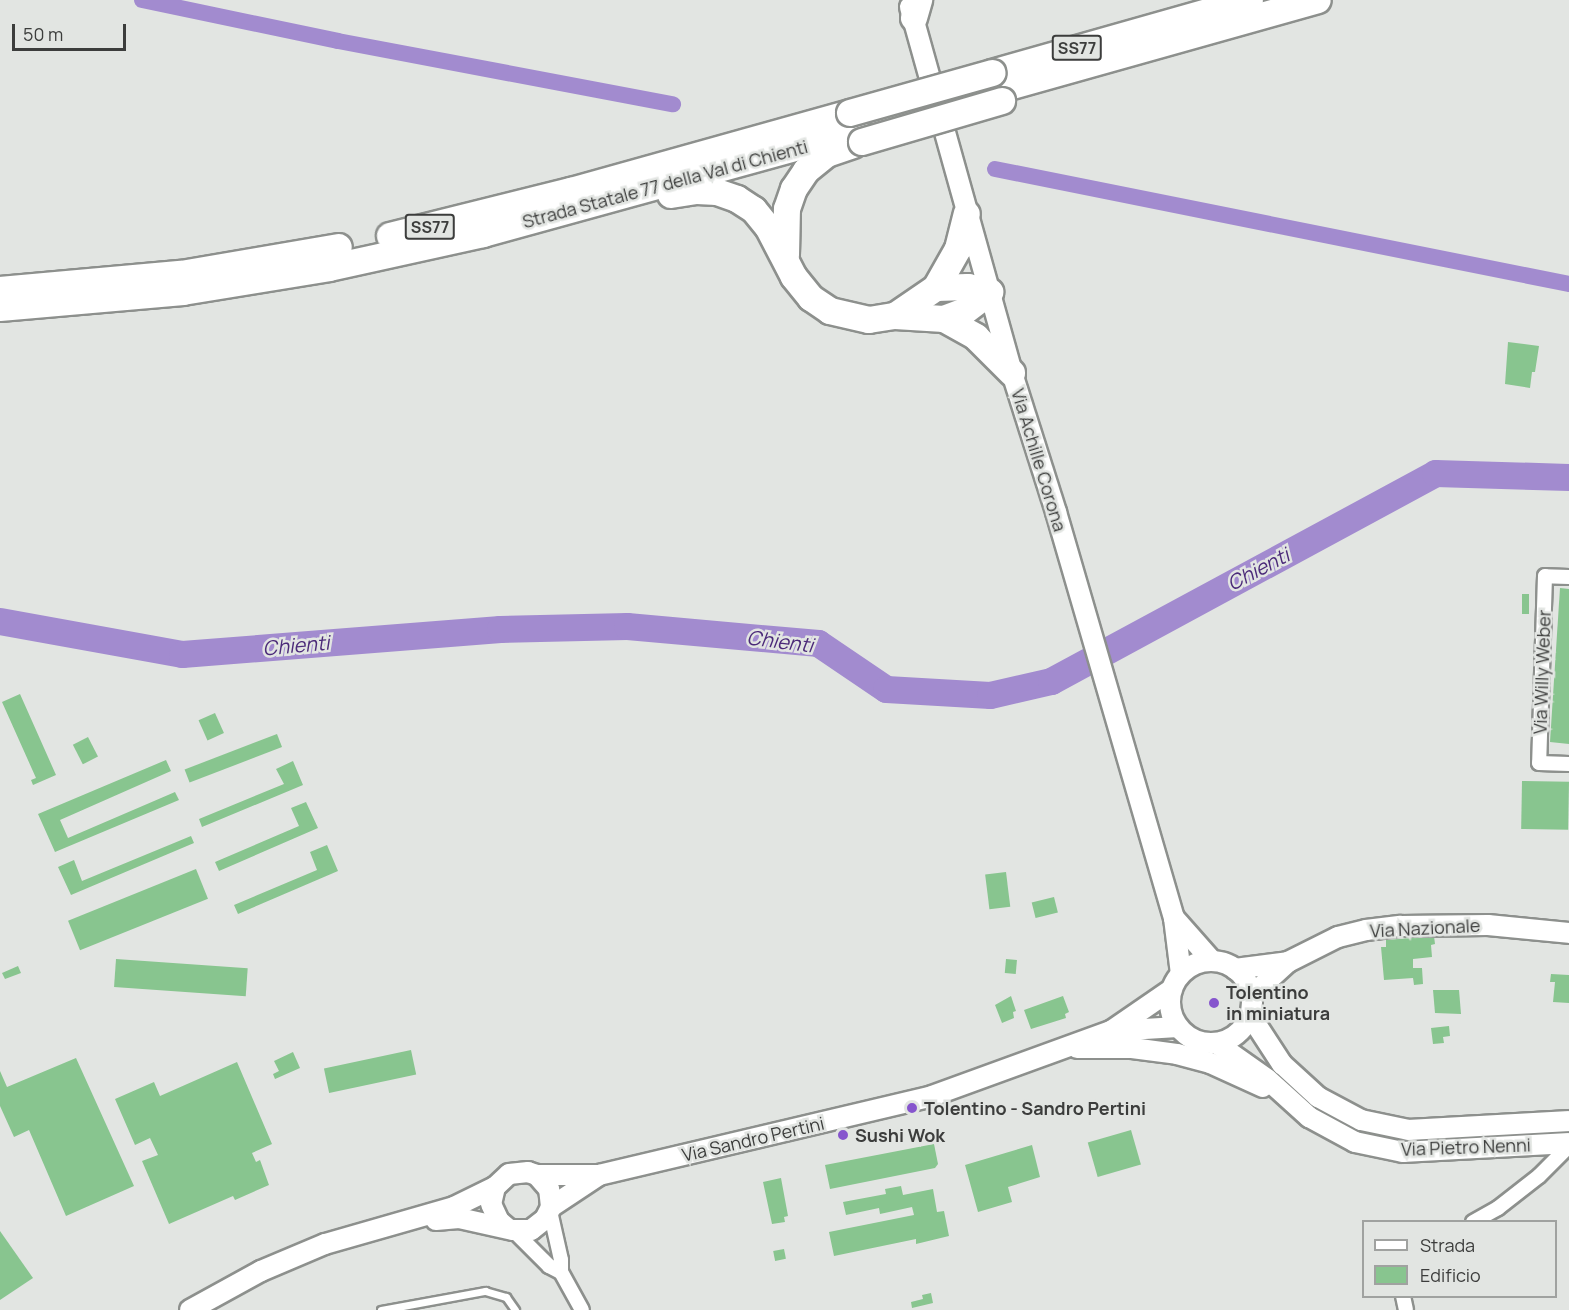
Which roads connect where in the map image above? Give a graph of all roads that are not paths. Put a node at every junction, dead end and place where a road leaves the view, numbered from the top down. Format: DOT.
graph roads {
  1 [pos="1196,0"];
  2 [pos="1251,0"];
  3 [pos="1318,0"];
  4 [pos="914,6"];
  5 [pos="995,82"];
  6 [pos="854,122"];
  7 [pos="967,214"];
  8 [pos="387,254"];
  9 [pos="786,258"];
  10 [pos="936,288"];
  11 [pos="0,290"];
  12 [pos="990,291"];
  13 [pos="0,308"];
  14 [pos="895,316"];
  15 [pos="944,320"];
  16 [pos="1012,373"];
  17 [pos="1569,577"];
  18 [pos="1569,764"];
  19 [pos="1174,918"];
  20 [pos="1569,933"];
  21 [pos="1212,961"];
  22 [pos="1288,962"];
  23 [pos="1235,969"];
  24 [pos="1177,981"];
  25 [pos="1252,995"];
  26 [pos="1250,1015"];
  27 [pos="1178,1027"];
  28 [pos="1111,1031"];
  29 [pos="1216,1043"];
  30 [pos="1065,1047"];
  31 [pos="1292,1102"];
  32 [pos="1569,1121"];
  33 [pos="1469,1125"];
  34 [pos="1569,1144"];
  35 [pos="1471,1146"];
  36 [pos="537,1175"];
  37 [pos="599,1176"];
  38 [pos="495,1187"];
  39 [pos="550,1209"];
  40 [pos="1475,1220"];
  41 [pos="404,1222"];
  42 [pos="509,1228"];
  43 [pos="561,1272"];
  44 [pos="190,1310"];
  45 [pos="381,1310"];
  46 [pos="515,1310"];
  47 [pos="582,1310"];
  1 -- 5 [label="highway"];
  2 -- 5 [label="highway, Strada Statale 77 della Val di Chienti / SS77"];
  3 -- 5 [label="highway, Strada Statale 77 della Val di Chienti / SS77"];
  4 -- 7 [label="main road, Via Achille Corona"];
  5 -- 6 [label="highway, Strada Statale 77 della Val di Chienti / SS77, bridge"];
  6 -- 8 [label="highway, Strada Statale 77 della Val di Chienti / SS77"];
  6 -- 9 [label="highway"];
  6 -- 11 [label="highway, Strada Statale 77 della Val di Chienti / SS77"];
  7 -- 10 [label="highway"];
  7 -- 12 [label="main road, Via Achille Corona"];
  8 -- 9 [label="highway"];
  8 -- 13 [label="highway, Strada Statale 77 della Val di Chienti / SS77"];
  9 -- 14 [label="highway"];
  10 -- 12 [label="highway"];
  10 -- 14 [label="highway"];
  12 -- 15 [label="highway"];
  12 -- 16 [label="main road, Via Achille Corona"];
  14 -- 15 [label="highway"];
  15 -- 16 [label="highway"];
  16 -- 19 [label="main road, Via Achille Corona"];
  17 -- 18 [label="street, Via Willy Weber"];
  19 -- 21 [label="main road, Via Achille Corona"];
  19 -- 24 [label="main road, Via Achille Corona"];
  20 -- 22 [label="main road, Via Nazionale"];
  21 -- 23 [label="main road"];
  21 -- 24 [label="main road"];
  22 -- 23 [label="main road, Via Nazionale"];
  22 -- 25 [label="main road, Via Nazionale"];
  23 -- 25 [label="main road"];
  24 -- 27 [label="main road"];
  24 -- 28 [label="main road, Via Sandro Pertini"];
  25 -- 26 [label="main road"];
  26 -- 29 [label="main road"];
  26 -- 33 [label="main road, Via Pietro Nenni"];
  27 -- 28 [label="main road, Via Sandro Pertini"];
  27 -- 29 [label="main road"];
  28 -- 30 [label="main road, Via Sandro Pertini"];
  29 -- 31 [label="main road, Via Pietro Nenni"];
  30 -- 31 [label="main road"];
  30 -- 37 [label="main road, Via Sandro Pertini"];
  31 -- 35 [label="main road, Via Pietro Nenni"];
  32 -- 33 [label="main road, Via Pietro Nenni"];
  33 -- 35 [label="main road"];
  34 -- 35 [label="main road, Via Pietro Nenni"];
  34 -- 40 [label="street"];
  36 -- 37 [label="main road, Via Sandro Pertini"];
  36 -- 38 [label="main road, Via Sandro Pertini"];
  36 -- 39 [label="main road"];
  37 -- 39 [label="main road, Via Sandro Pertini"];
  38 -- 41 [label="main road, Via Sandro Pertini"];
  38 -- 42 [label="main road"];
  39 -- 42 [label="main road, Via Sandro Pertini"];
  39 -- 43 [label="street"];
  41 -- 42 [label="main road, Via Sandro Pertini"];
  41 -- 44 [label="main road, Via Sandro Pertini"];
  42 -- 43 [label="street"];
  43 -- 47 [label="street"];
  45 -- 46 [label="lane"];
}
